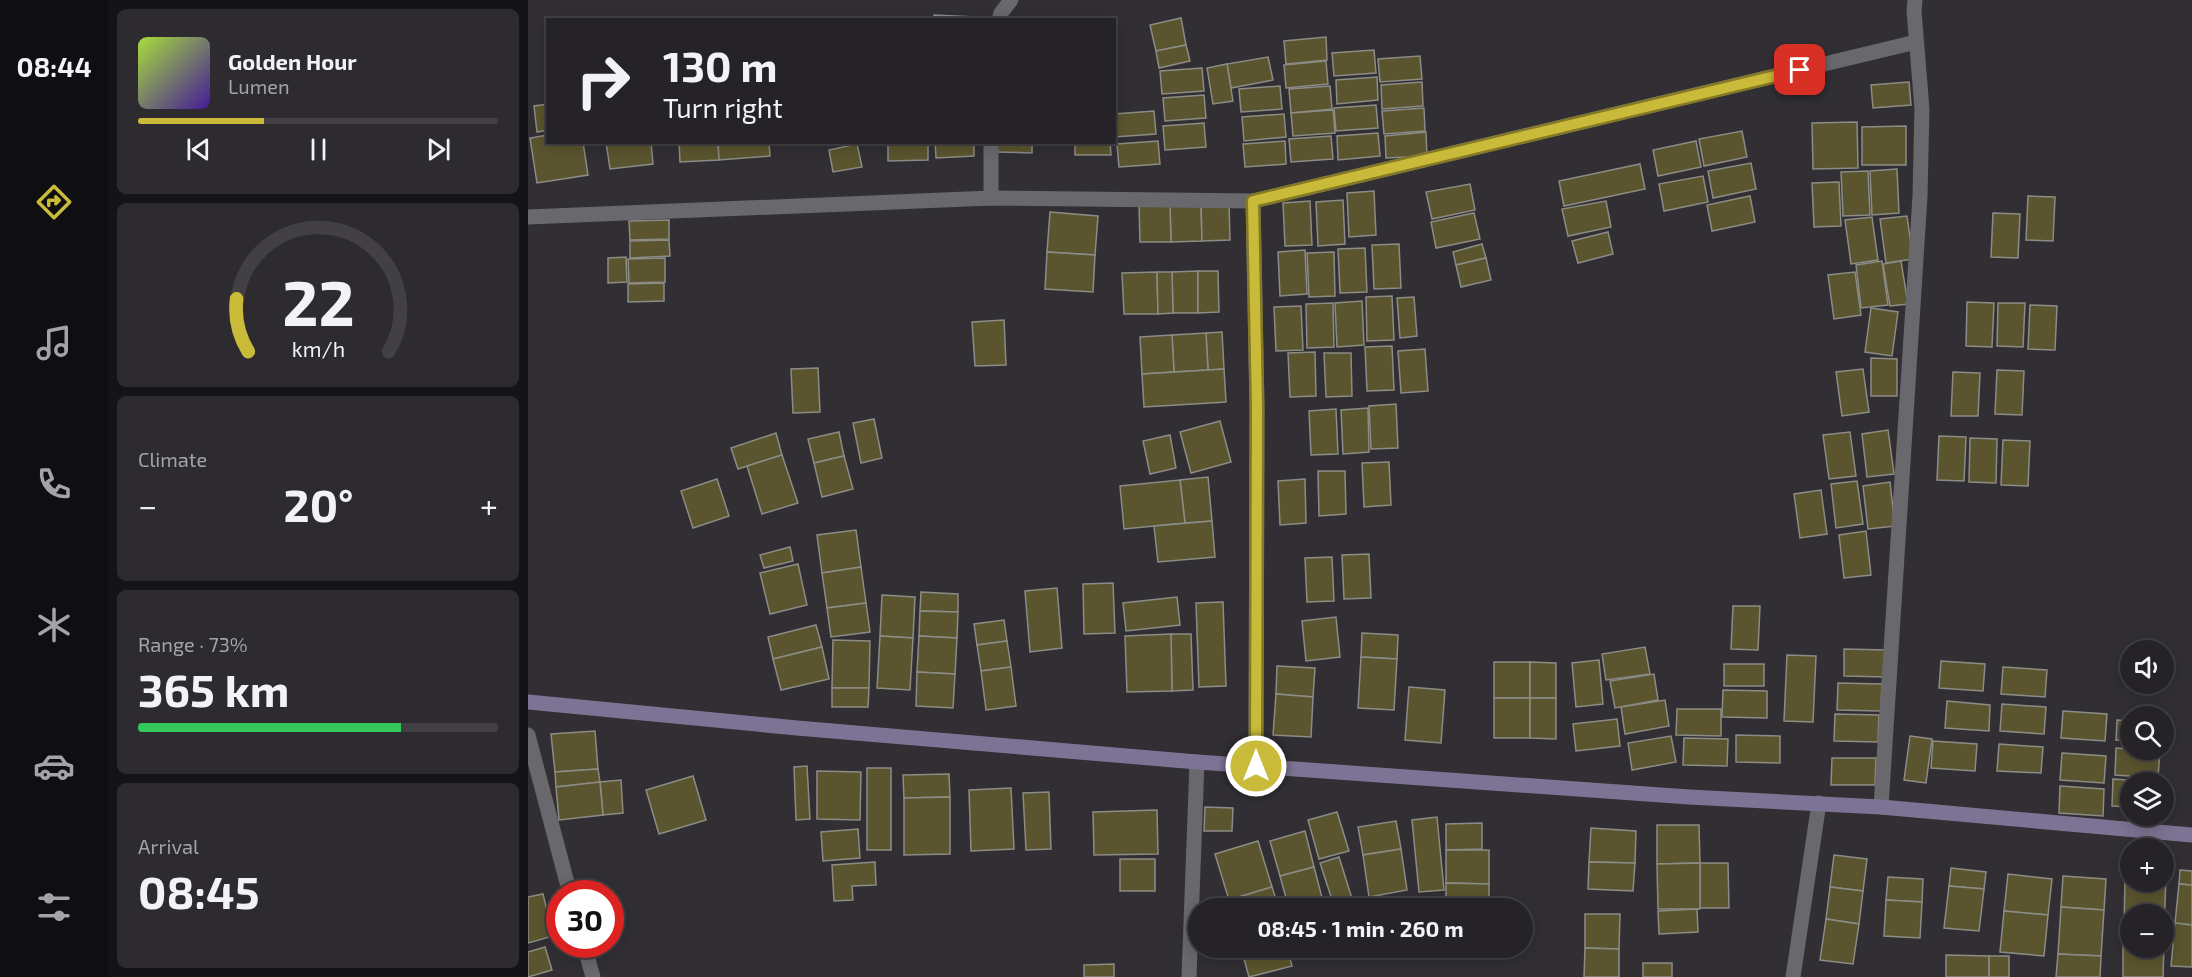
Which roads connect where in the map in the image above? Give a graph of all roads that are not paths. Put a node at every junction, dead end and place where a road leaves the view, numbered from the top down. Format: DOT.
graph roads {
  1 [pos="1011,0"];
  2 [pos="1915,0"];
  3 [pos="1000,18"];
  4 [pos="1916,42"];
  5 [pos="991,144"];
  6 [pos="991,198"];
  7 [pos="1253,201"];
  8 [pos="528,217"];
  9 [pos="528,702"];
  10 [pos="528,735"];
  11 [pos="1197,762"];
  12 [pos="1256,766"];
  13 [pos="1819,803"];
  14 [pos="1881,807"];
  15 [pos="2192,835"];
  16 [pos="566,880"];
  17 [pos="588,958"];
  18 [pos="593,977"];
  19 [pos="1189,977"];
  20 [pos="1793,977"];
  1 -- 3 [label="street"];
  2 -- 4 [label="street"];
  4 -- 7 [label="street"];
  4 -- 14 [label="street"];
  5 -- 6 [label="street"];
  6 -- 7 [label="street"];
  6 -- 8 [label="street"];
  7 -- 12 [label="street"];
  9 -- 11 [label="main road"];
  10 -- 16 [label="street"];
  11 -- 12 [label="main road"];
  11 -- 19 [label="street"];
  12 -- 13 [label="main road"];
  13 -- 14 [label="main road"];
  13 -- 20 [label="street"];
  14 -- 15 [label="main road"];
  17 -- 18 [label="street"];
}
